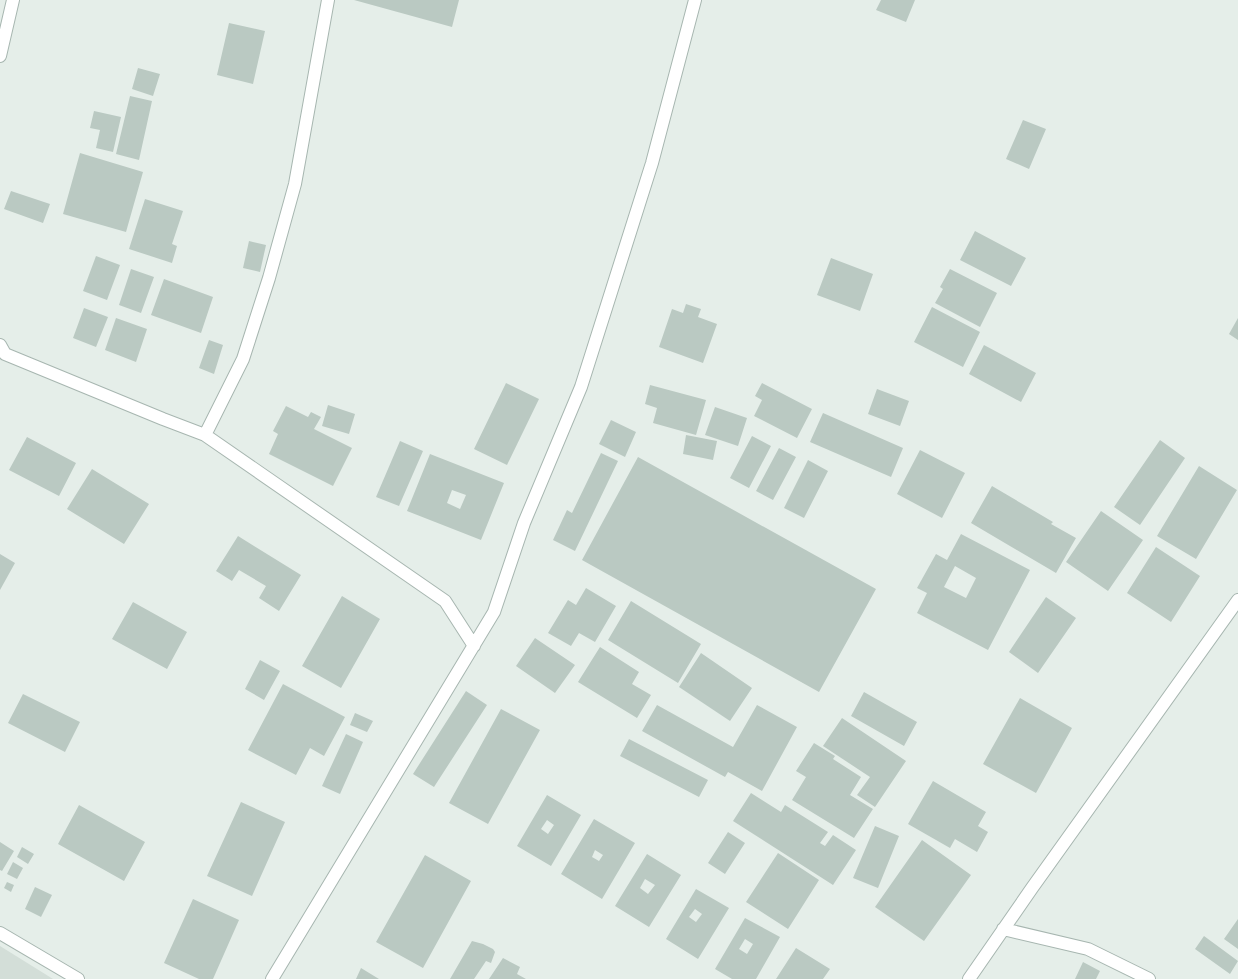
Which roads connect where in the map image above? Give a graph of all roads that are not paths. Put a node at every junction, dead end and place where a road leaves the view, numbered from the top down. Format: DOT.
graph roads {
  1 [pos="13,0"];
  2 [pos="328,0"];
  3 [pos="694,0"];
  4 [pos="0,56"];
  5 [pos="0,345"];
  6 [pos="205,435"];
  7 [pos="1238,600"];
  8 [pos="474,646"];
  9 [pos="1004,929"];
  10 [pos="0,933"];
  11 [pos="78,979"];
  12 [pos="272,979"];
  13 [pos="969,979"];
  14 [pos="1149,979"];
  1 -- 4 [label="street"];
  2 -- 6 [label="street"];
  3 -- 8 [label="street"];
  5 -- 6 [label="street"];
  6 -- 8 [label="street"];
  7 -- 9 [label="street"];
  8 -- 12 [label="street"];
  9 -- 13 [label="street"];
  9 -- 14 [label="street"];
  10 -- 11 [label="street"];
}
